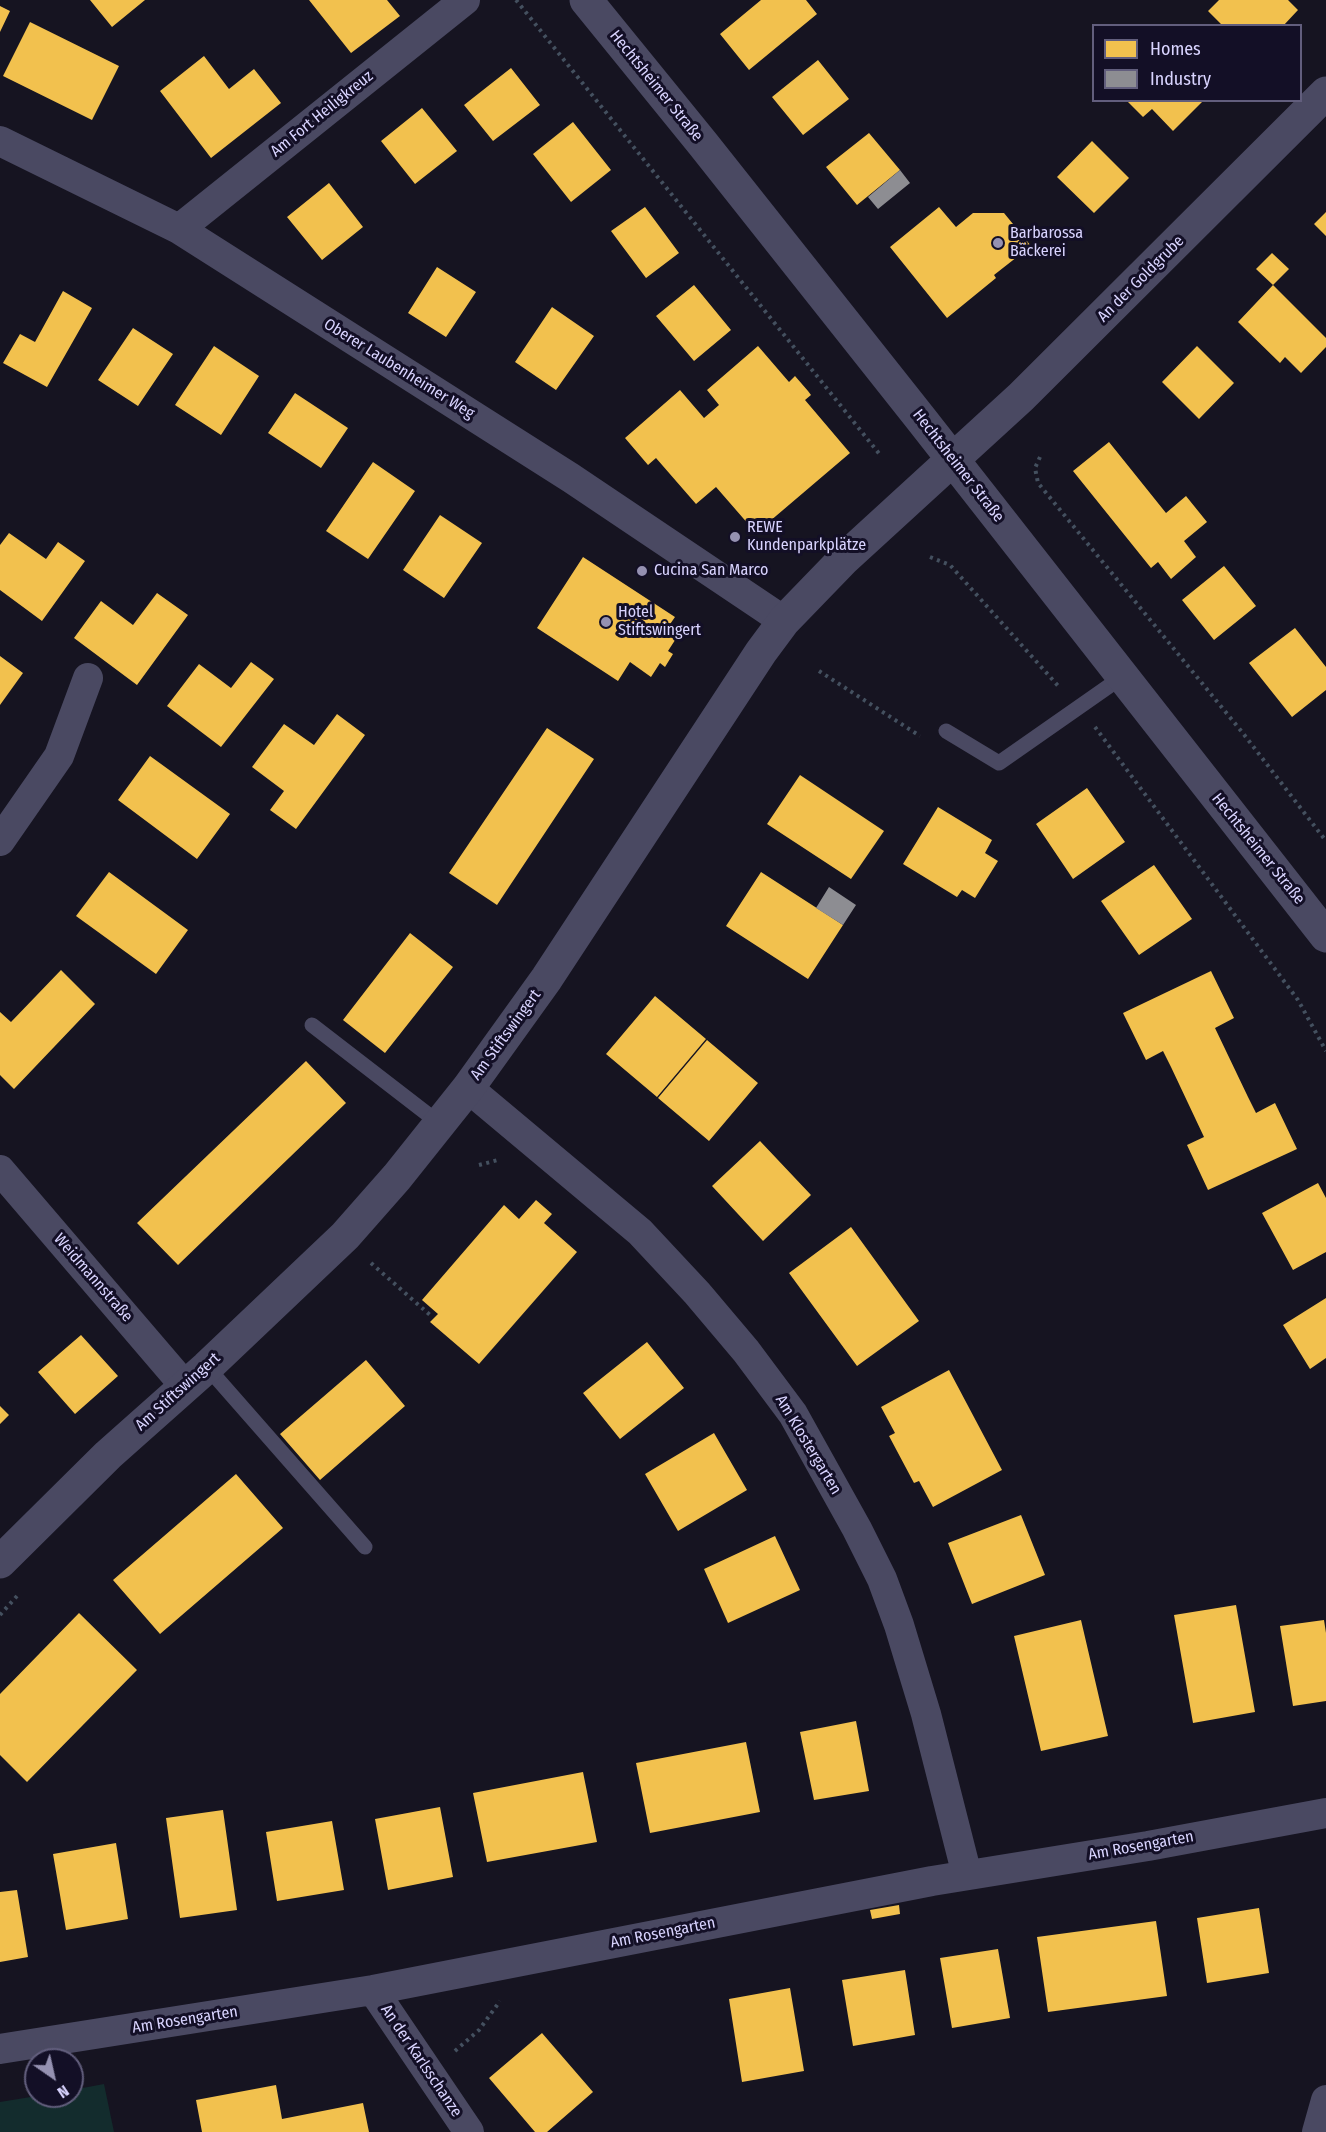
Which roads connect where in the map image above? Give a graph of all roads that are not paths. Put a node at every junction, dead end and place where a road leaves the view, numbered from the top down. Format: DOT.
graph roads {
  1 [pos="465,0"];
  2 [pos="586,0"];
  3 [pos="1326,93"];
  4 [pos="0,141"];
  5 [pos="179,229"];
  6 [pos="952,459"];
  7 [pos="784,621"];
  8 [pos="1122,677"];
  9 [pos="88,678"];
  10 [pos="946,731"];
  11 [pos="0,841"];
  12 [pos="1326,936"];
  13 [pos="312,1025"];
  14 [pos="468,1088"];
  15 [pos="439,1123"];
  16 [pos="0,1170"];
  17 [pos="196,1376"];
  18 [pos="365,1548"];
  19 [pos="0,1562"];
  20 [pos="1326,1813"];
  21 [pos="967,1875"];
  22 [pos="373,1990"];
  23 [pos="0,2049"];
  24 [pos="1326,2100"];
  25 [pos="469,2132"];
  26 [pos="1317,2132"];
  1 -- 5 [label="street, Am Fort Heiligkreuz"];
  2 -- 6 [label="street, Hechtsheimer Straße"];
  3 -- 6 [label="street, An der Goldgrube"];
  4 -- 5 [label="street, Oberer Laubenheimer Weg"];
  5 -- 7 [label="street, Oberer Laubenheimer Weg"];
  6 -- 7 [label="street, Am Stiftswingert"];
  6 -- 8 [label="street, Hechtsheimer Straße"];
  7 -- 14 [label="street, Am Stiftswingert"];
  8 -- 10 [label="lane"];
  8 -- 12 [label="street, Hechtsheimer Straße"];
  9 -- 11 [label="street"];
  13 -- 15 [label="lane"];
  14 -- 15 [label="street, Am Stiftswingert"];
  14 -- 21 [label="street, Am Klostergarten"];
  15 -- 17 [label="street, Am Stiftswingert"];
  16 -- 17 [label="street, Weidmannstraße"];
  17 -- 18 [label="lane"];
  17 -- 19 [label="street, Am Stiftswingert"];
  20 -- 21 [label="street, Am Rosengarten"];
  21 -- 22 [label="street, Am Rosengarten"];
  22 -- 23 [label="street, Am Rosengarten"];
  22 -- 25 [label="street, An der Karlsschanze"];
  24 -- 26 [label="street"];
}
